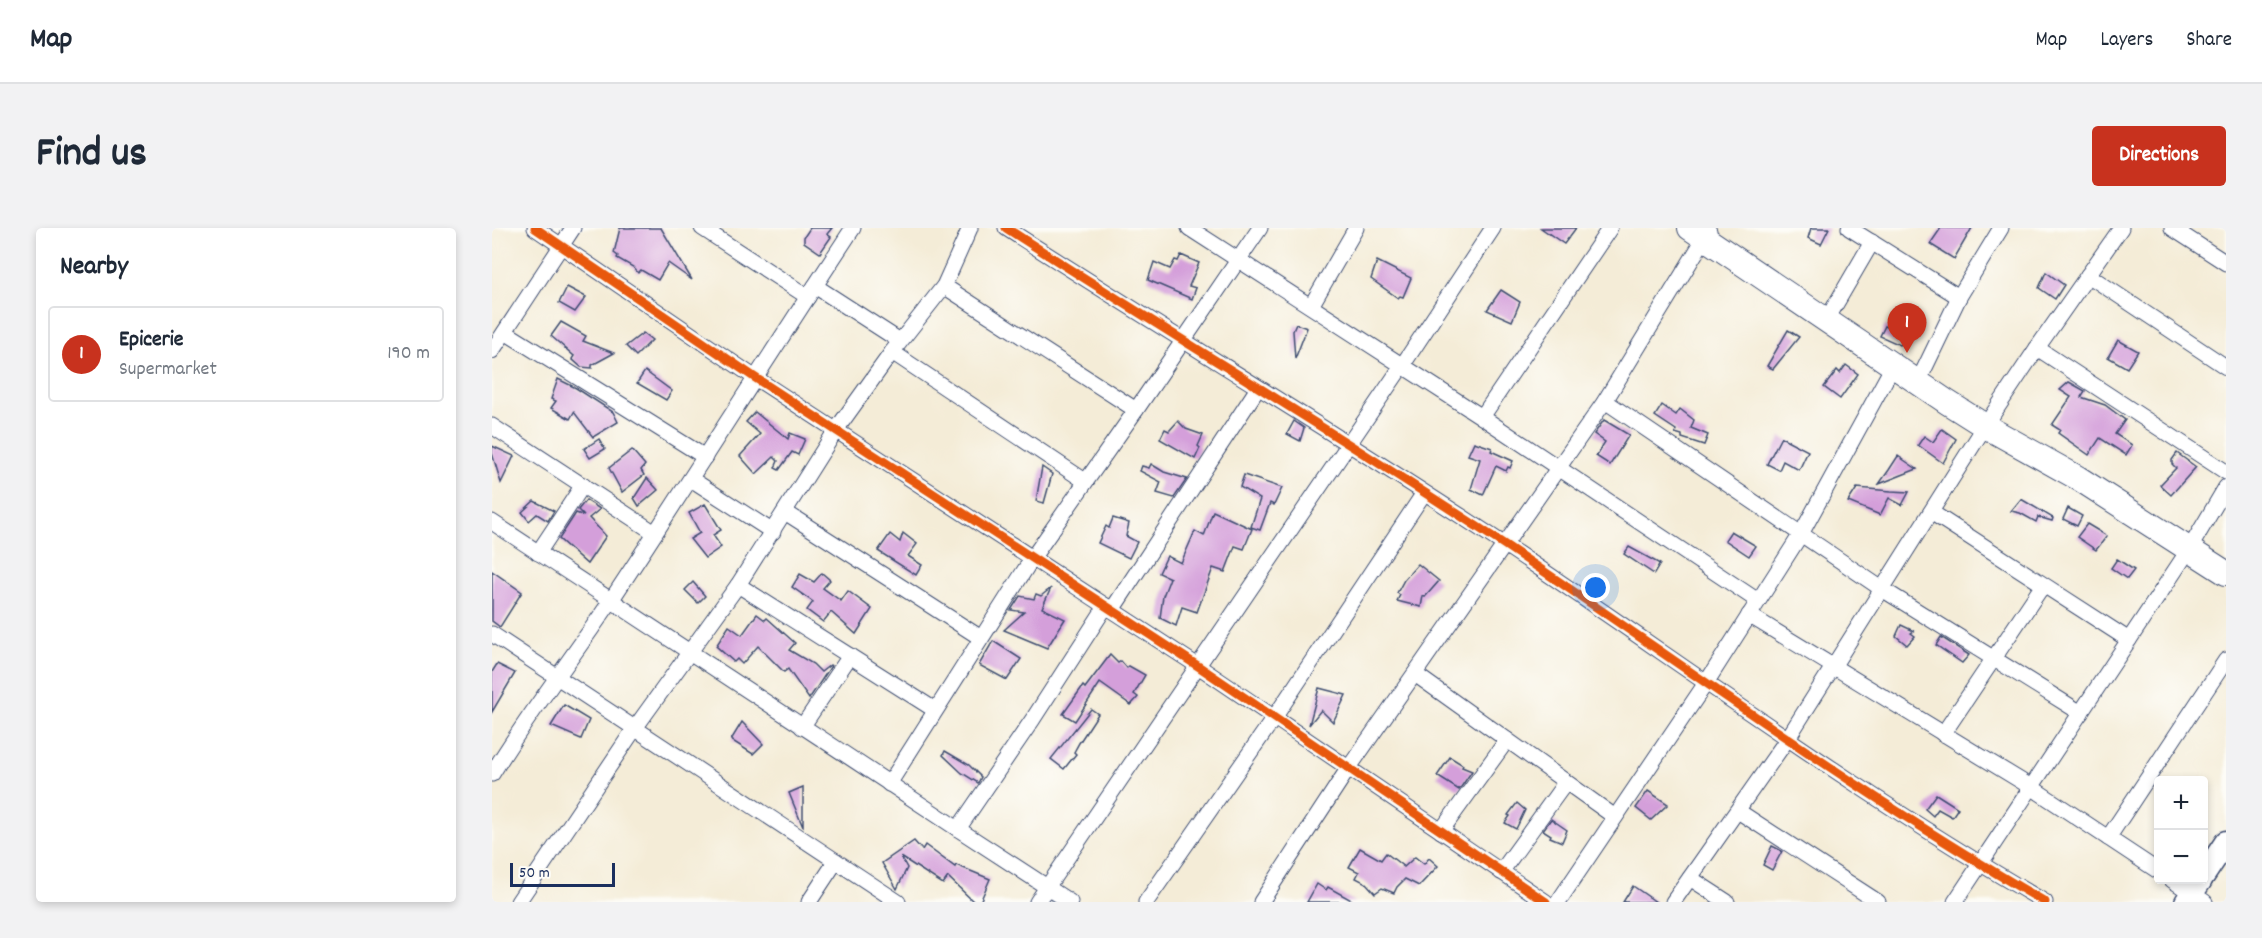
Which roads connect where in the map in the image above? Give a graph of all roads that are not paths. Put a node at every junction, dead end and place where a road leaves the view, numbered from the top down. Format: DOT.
graph roads {
  1 [pos="535,228"];
  2 [pos="573,228"];
  3 [pos="702,228"];
  4 [pos="853,228"];
  5 [pos="970,228"];
  6 [pos="1006,228"];
  7 [pos="1189,228"];
  8 [pos="1260,228"];
  9 [pos="1356,228"];
  10 [pos="1493,228"];
  11 [pos="1610,228"];
  12 [pos="1849,228"];
  13 [pos="2001,228"];
  14 [pos="2121,228"];
  15 [pos="2172,228"];
  16 [pos="1701,231"];
  17 [pos="1872,242"];
  18 [pos="561,246"];
  19 [pos="1238,259"];
  20 [pos="2226,262"];
  21 [pos="2088,274"];
  22 [pos="944,286"];
  23 [pos="811,292"];
  24 [pos="1959,297"];
  25 [pos="1311,306"];
  26 [pos="1826,321"];
  27 [pos="505,332"];
  28 [pos="1183,341"];
  29 [pos="896,346"];
  30 [pos="2037,348"];
  31 [pos="492,351"];
  32 [pos="1402,366"];
  33 [pos="1893,366"];
  34 [pos="2226,367"];
  35 [pos="754,377"];
  36 [pos="1918,382"];
  37 [pos="1258,388"];
  38 [pos="1605,400"];
  39 [pos="1136,410"];
  40 [pos="1482,417"];
  41 [pos="492,426"];
  42 [pos="1985,426"];
  43 [pos="836,430"];
  44 [pos="1348,444"];
  45 [pos="705,457"];
  46 [pos="1557,469"];
  47 [pos="2226,472"];
  48 [pos="691,479"];
  49 [pos="1085,481"];
  50 [pos="583,485"];
  51 [pos="2226,487"];
  52 [pos="1424,493"];
  53 [pos="785,512"];
  54 [pos="1931,512"];
  55 [pos="492,522"];
  56 [pos="773,532"];
  57 [pos="655,533"];
  58 [pos="1801,534"];
  59 [pos="1504,545"];
  60 [pos="2190,548"];
  61 [pos="538,553"];
  62 [pos="1033,557"];
  63 [pos="2226,573"];
  64 [pos="738,585"];
  65 [pos="2043,585"];
  66 [pos="1882,589"];
  67 [pos="610,601"];
  68 [pos="1758,601"];
  69 [pos="1109,608"];
  70 [pos="1749,615"];
  71 [pos="492,634"];
  72 [pos="981,638"];
  73 [pos="2129,640"];
  74 [pos="691,651"];
  75 [pos="850,656"];
  76 [pos="1993,659"];
  77 [pos="2226,660"];
  78 [pos="1198,666"];
  79 [pos="1833,668"];
  80 [pos="1415,674"];
  81 [pos="556,676"];
  82 [pos="1706,683"];
  83 [pos="935,710"];
  84 [pos="2081,713"];
  85 [pos="1274,718"];
  86 [pos="802,727"];
  87 [pos="635,728"];
  88 [pos="1943,734"];
  89 [pos="1788,738"];
  90 [pos="1507,740"];
  91 [pos="492,743"];
  92 [pos="505,752"];
  93 [pos="1348,769"];
  94 [pos="492,774"];
  95 [pos="1566,782"];
  96 [pos="889,784"];
  97 [pos="2031,787"];
  98 [pos="1738,811"];
  99 [pos="1616,817"];
  100 [pos="958,829"];
  101 [pos="1441,831"];
  102 [pos="2108,838"];
  103 [pos="2226,842"];
  104 [pos="836,861"];
  105 [pos="1980,864"];
  106 [pos="2154,868"];
  107 [pos="1501,872"];
  108 [pos="1690,878"];
  109 [pos="1047,887"];
  110 [pos="2197,890"];
  111 [pos="518,902"];
  112 [pos="809,902"];
  113 [pos="898,902"];
  114 [pos="1037,902"];
  115 [pos="1070,902"];
  116 [pos="1146,902"];
  117 [pos="1262,902"];
  118 [pos="1546,902"];
  119 [pos="1558,902"];
  120 [pos="1672,902"];
  121 [pos="1727,902"];
  122 [pos="1878,902"];
  123 [pos="1955,902"];
  124 [pos="2045,902"];
  1 -- 18 [label="street"];
  2 -- 18 [label="street"];
  3 -- 23 [label="street"];
  4 -- 23 [label="street"];
  5 -- 22 [label="street"];
  6 -- 28 [label="street"];
  7 -- 19 [label="street"];
  8 -- 19 [label="street"];
  9 -- 25 [label="street"];
  10 -- 32 [label="street"];
  11 -- 40 [label="street"];
  12 -- 17 [label="street"];
  13 -- 24 [label="street"];
  14 -- 21 [label="street"];
  15 -- 20 [label="street"];
  16 -- 26 [label="main road"];
  16 -- 38 [label="street"];
  17 -- 24 [label="street"];
  17 -- 26 [label="street"];
  18 -- 27 [label="street"];
  18 -- 35 [label="street"];
  19 -- 25 [label="street"];
  19 -- 28 [label="street"];
  21 -- 30 [label="street"];
  21 -- 34 [label="street"];
  22 -- 29 [label="street"];
  22 -- 39 [label="street"];
  23 -- 29 [label="street"];
  23 -- 35 [label="street"];
  24 -- 36 [label="street"];
  25 -- 32 [label="street"];
  26 -- 33 [label="main road"];
  27 -- 31 [label="street"];
  27 -- 45 [label="street"];
  28 -- 37 [label="street"];
  28 -- 39 [label="street"];
  29 -- 43 [label="street"];
  29 -- 49 [label="street"];
  30 -- 42 [label="street"];
  30 -- 47 [label="street"];
  32 -- 40 [label="street"];
  32 -- 44 [label="street"];
  33 -- 36 [label="main road"];
  33 -- 58 [label="street"];
  35 -- 43 [label="street"];
  35 -- 45 [label="street"];
  36 -- 42 [label="main road"];
  37 -- 44 [label="street"];
  37 -- 69 [label="street"];
  38 -- 46 [label="street"];
  38 -- 58 [label="street"];
  39 -- 49 [label="street"];
  40 -- 46 [label="street"];
  41 -- 50 [label="street"];
  42 -- 54 [label="street"];
  42 -- 60 [label="main road"];
  43 -- 53 [label="street"];
  43 -- 62 [label="street"];
  44 -- 52 [label="street"];
  44 -- 78 [label="street"];
  45 -- 48 [label="street"];
  46 -- 59 [label="street"];
  46 -- 68 [label="street"];
  48 -- 56 [label="street"];
  48 -- 57 [label="street"];
  49 -- 62 [label="street"];
  50 -- 57 [label="street"];
  50 -- 61 [label="street"];
  51 -- 60 [label="street"];
  52 -- 59 [label="street"];
  52 -- 85 [label="street"];
  53 -- 56 [label="street"];
  53 -- 72 [label="street"];
  54 -- 65 [label="street"];
  54 -- 66 [label="street"];
  55 -- 61 [label="street"];
  56 -- 64 [label="street"];
  57 -- 67 [label="street"];
  58 -- 66 [label="street"];
  58 -- 68 [label="street"];
  59 -- 80 [label="street"];
  59 -- 82 [label="street"];
  60 -- 63 [label="main road"];
  60 -- 73 [label="street"];
  61 -- 67 [label="street"];
  62 -- 69 [label="street"];
  62 -- 72 [label="street"];
  64 -- 74 [label="street"];
  64 -- 75 [label="street"];
  65 -- 73 [label="street"];
  65 -- 76 [label="street"];
  66 -- 76 [label="street"];
  66 -- 79 [label="street"];
  67 -- 74 [label="street"];
  67 -- 81 [label="street"];
  68 -- 70 [label="street"];
  69 -- 78 [label="street"];
  69 -- 100 [label="street"];
  70 -- 79 [label="street"];
  70 -- 82 [label="street"];
  71 -- 81 [label="street"];
  72 -- 83 [label="street"];
  73 -- 84 [label="street"];
  74 -- 86 [label="street"];
  74 -- 87 [label="street"];
  75 -- 83 [label="street"];
  75 -- 86 [label="street"];
  76 -- 84 [label="street"];
  76 -- 88 [label="street"];
  77 -- 102 [label="street"];
  78 -- 85 [label="street"];
  78 -- 109 [label="street"];
  79 -- 88 [label="street"];
  79 -- 89 [label="street"];
  80 -- 90 [label="street"];
  80 -- 93 [label="street"];
  81 -- 87 [label="street"];
  81 -- 92 [label="street"];
  82 -- 89 [label="street"];
  82 -- 99 [label="street"];
  83 -- 96 [label="street"];
  84 -- 97 [label="street"];
  85 -- 93 [label="street"];
  85 -- 116 [label="street"];
  86 -- 96 [label="street"];
  87 -- 104 [label="street"];
  87 -- 111 [label="street"];
  88 -- 97 [label="street"];
  89 -- 98 [label="street"];
  89 -- 105 [label="street"];
  90 -- 95 [label="street"];
  90 -- 101 [label="street"];
  91 -- 92 [label="street"];
  92 -- 94 [label="street"];
  93 -- 101 [label="street"];
  93 -- 117 [label="street"];
  95 -- 99 [label="street"];
  95 -- 107 [label="street"];
  96 -- 100 [label="street"];
  97 -- 102 [label="street"];
  97 -- 105 [label="street"];
  98 -- 108 [label="street"];
  98 -- 122 [label="street"];
  99 -- 119 [label="street"];
  100 -- 109 [label="street"];
  101 -- 107 [label="street"];
  102 -- 106 [label="street"];
  103 -- 110 [label="street"];
  104 -- 112 [label="street"];
  104 -- 113 [label="street"];
  105 -- 123 [label="street"];
  105 -- 124 [label="street"];
  107 -- 118 [label="street"];
  108 -- 120 [label="street"];
  108 -- 121 [label="street"];
  109 -- 114 [label="street"];
  109 -- 115 [label="street"];
}
